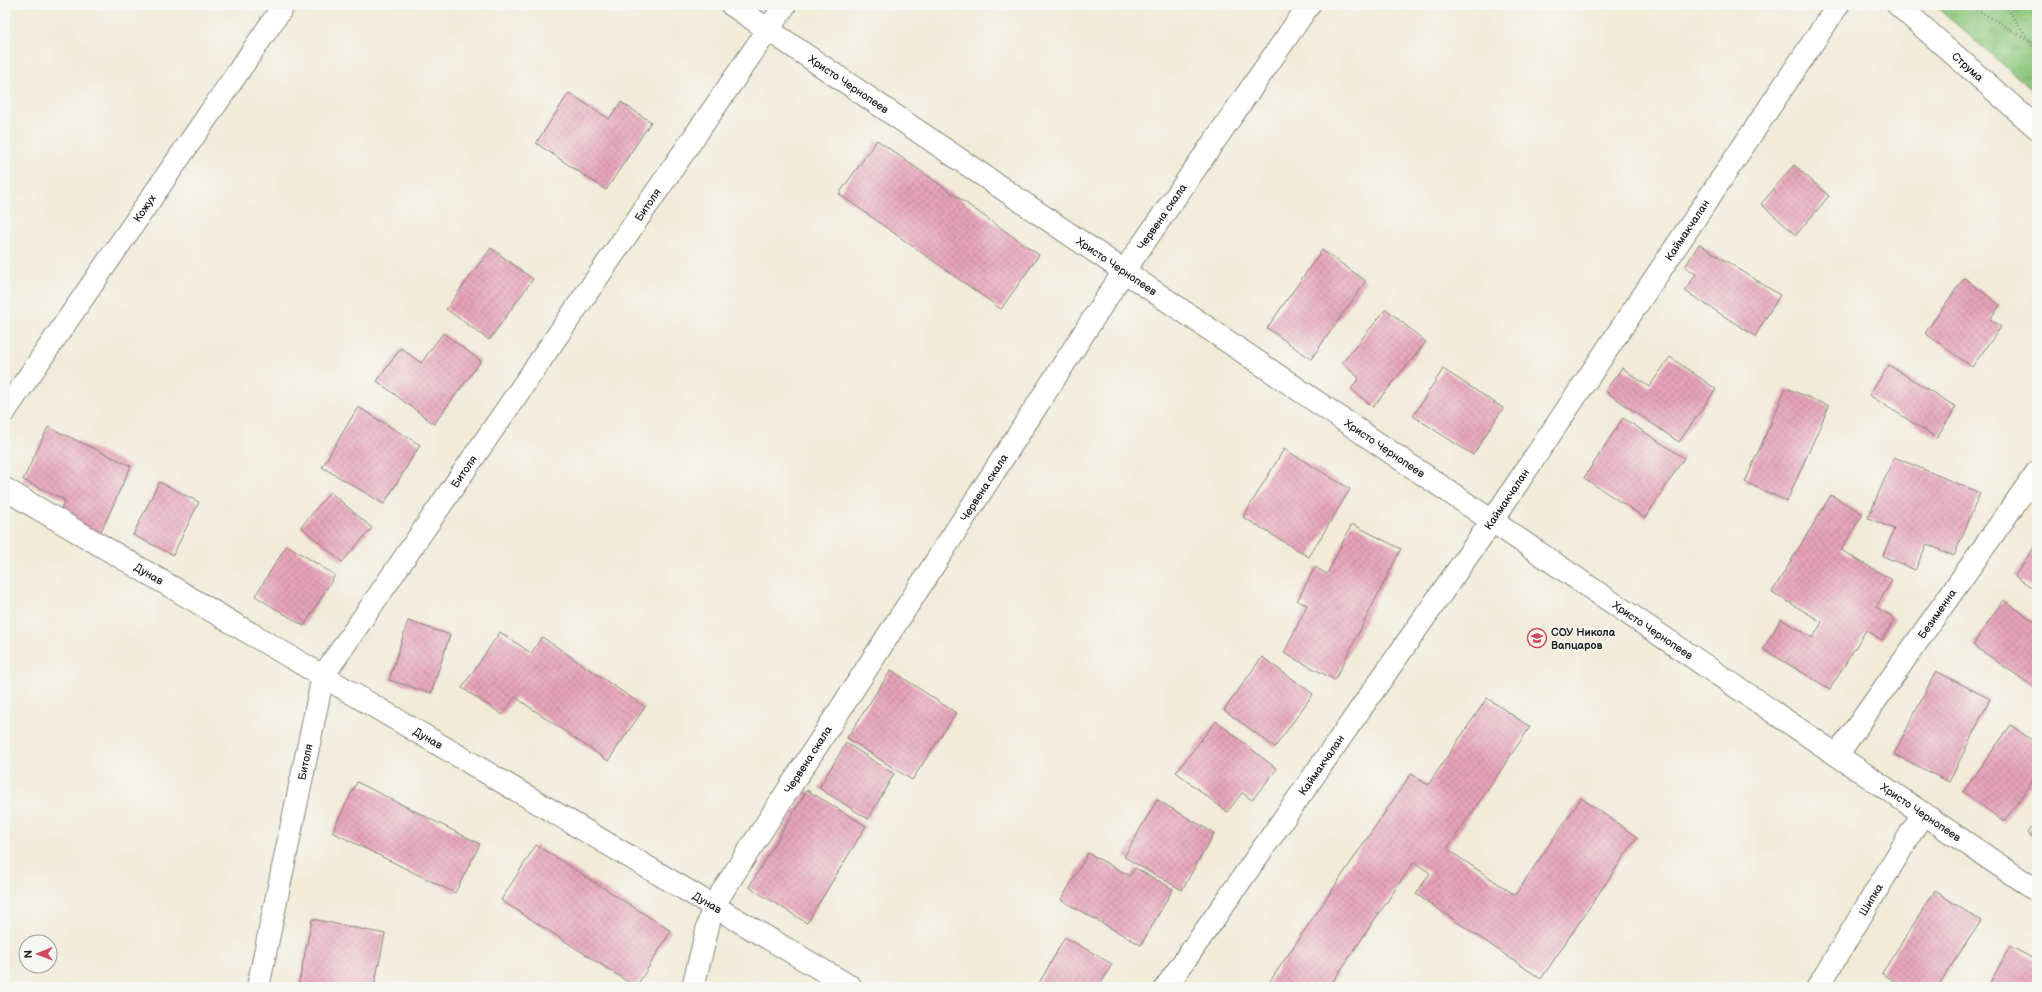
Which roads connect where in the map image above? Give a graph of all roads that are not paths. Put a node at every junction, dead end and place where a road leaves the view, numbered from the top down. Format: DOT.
graph roads {
  1 [pos="284,5"];
  2 [pos="732,5"];
  3 [pos="785,5"];
  4 [pos="1309,5"];
  5 [pos="1838,5"];
  6 [pos="1898,5"];
  7 [pos="768,29"];
  8 [pos="2037,128"];
  9 [pos="1124,271"];
  10 [pos="5,411"];
  11 [pos="2037,472"];
  12 [pos="5,489"];
  13 [pos="1492,521"];
  14 [pos="323,676"];
  15 [pos="1837,755"];
  16 [pos="1923,813"];
  17 [pos="2037,891"];
  18 [pos="713,906"];
  19 [pos="258,987"];
  20 [pos="693,987"];
  21 [pos="851,987"];
  22 [pos="1166,987"];
  23 [pos="1818,987"];
  1 -- 10 [label="street, Кожух"];
  2 -- 7 [label="street, Христо Чернопеев"];
  3 -- 7 [label="street, Битоля"];
  4 -- 9 [label="street, Червена скала"];
  5 -- 13 [label="street, Каймакчалан"];
  6 -- 8 [label="street, Струма"];
  7 -- 9 [label="street, Христо Чернопеев"];
  7 -- 14 [label="street, Битоля"];
  9 -- 13 [label="street, Христо Чернопеев"];
  9 -- 18 [label="street, Червена скала"];
  11 -- 15 [label="street, Безименна"];
  12 -- 14 [label="street, Дунав"];
  13 -- 15 [label="street, Христо Чернопеев"];
  13 -- 22 [label="street, Каймакчалан"];
  14 -- 18 [label="street, Дунав"];
  14 -- 19 [label="street, Битоля"];
  15 -- 16 [label="street, Христо Чернопеев"];
  16 -- 17 [label="street, Христо Чернопеев"];
  16 -- 23 [label="street, Шипка"];
  18 -- 20 [label="street, Червена скала"];
  18 -- 21 [label="street, Дунав"];
}
